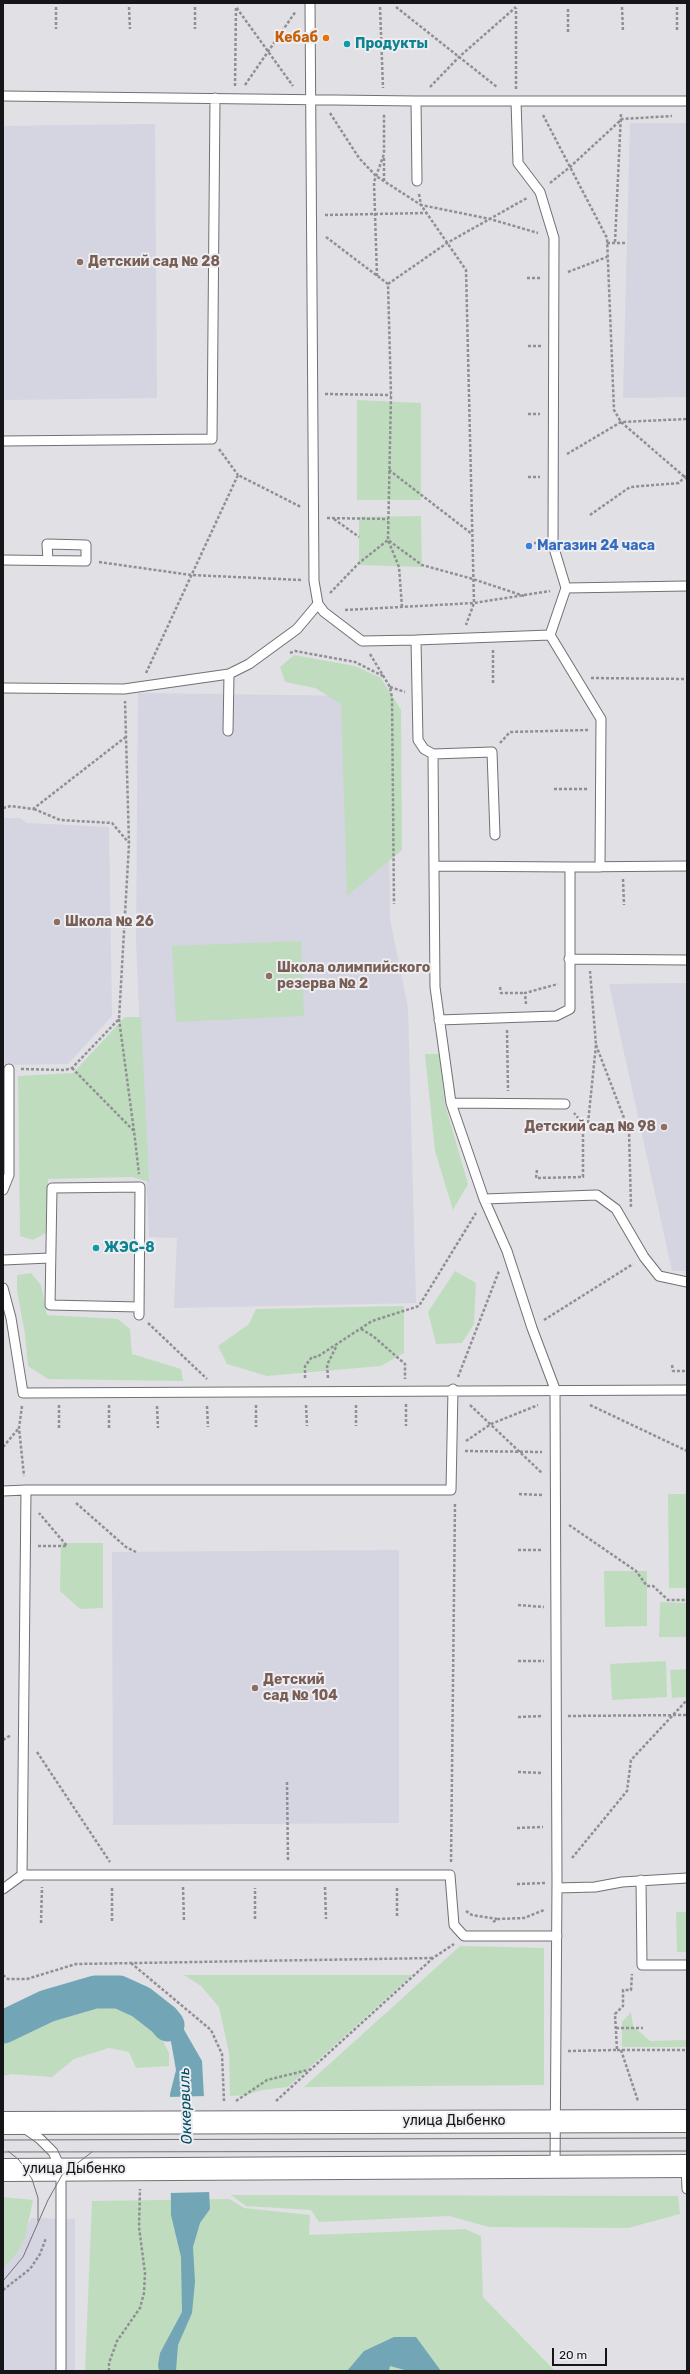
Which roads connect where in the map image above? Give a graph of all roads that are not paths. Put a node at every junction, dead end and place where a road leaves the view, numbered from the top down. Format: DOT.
graph roads {
  1 [pos="310,3"];
  2 [pos="3,96"];
  3 [pos="215,98"];
  4 [pos="305,99"];
  5 [pos="416,101"];
  6 [pos="516,101"];
  7 [pos="687,101"];
  8 [pos="417,181"];
  9 [pos="3,441"];
  10 [pos="3,560"];
  11 [pos="48,560"];
  12 [pos="687,586"];
  13 [pos="566,588"];
  14 [pos="321,608"];
  15 [pos="550,636"];
  16 [pos="416,640"];
  17 [pos="229,674"];
  18 [pos="3,688"];
  19 [pos="228,731"];
  20 [pos="433,754"];
  21 [pos="495,835"];
  22 [pos="434,866"];
  23 [pos="687,866"];
  24 [pos="570,867"];
  25 [pos="600,867"];
  26 [pos="569,959"];
  27 [pos="687,960"];
  28 [pos="439,1020"];
  29 [pos="9,1069"];
  30 [pos="451,1103"];
  31 [pos="565,1104"];
  32 [pos="3,1190"];
  33 [pos="484,1199"];
  34 [pos="50,1258"];
  35 [pos="3,1260"];
  36 [pos="687,1282"];
  37 [pos="3,1288"];
  38 [pos="453,1389"];
  39 [pos="687,1390"];
  40 [pos="556,1393"];
  41 [pos="3,1491"];
  42 [pos="26,1494"];
  43 [pos="22,1875"];
  44 [pos="687,1878"];
  45 [pos="641,1880"];
  46 [pos="557,1885"];
  47 [pos="3,1889"];
  48 [pos="557,1936"];
  49 [pos="687,1965"];
  50 [pos="555,2120"];
  51 [pos="687,2121"];
  52 [pos="10,2123"];
  53 [pos="687,2166"];
  54 [pos="555,2168"];
  55 [pos="61,2169"];
  56 [pos="3,2170"];
  57 [pos="687,2189"];
  58 [pos="61,2371"];
  1 -- 4 [label="lane"];
  2 -- 3 [label="lane"];
  3 -- 4 [label="lane"];
  3 -- 9 [label="lane"];
  4 -- 5 [label="lane"];
  4 -- 14 [label="lane"];
  5 -- 6 [label="lane"];
  5 -- 8 [label="lane"];
  6 -- 7 [label="lane"];
  6 -- 13 [label="lane"];
  10 -- 11 [label="lane"];
  11 -- 11 [label="lane"];
  12 -- 13 [label="lane"];
  13 -- 15 [label="lane"];
  14 -- 16 [label="lane"];
  14 -- 17 [label="lane"];
  15 -- 16 [label="lane"];
  15 -- 25 [label="lane"];
  16 -- 20 [label="lane"];
  17 -- 18 [label="lane"];
  17 -- 19 [label="lane"];
  20 -- 21 [label="lane"];
  20 -- 22 [label="lane"];
  22 -- 24 [label="lane"];
  22 -- 28 [label="lane"];
  23 -- 25 [label="lane"];
  24 -- 25 [label="lane"];
  24 -- 26 [label="lane"];
  26 -- 27 [label="lane"];
  26 -- 28 [label="lane"];
  28 -- 30 [label="lane"];
  29 -- 32 [label="lane"];
  30 -- 31 [label="lane"];
  30 -- 33 [label="lane"];
  33 -- 36 [label="lane"];
  33 -- 40 [label="lane"];
  34 -- 34 [label="lane"];
  34 -- 35 [label="lane"];
  37 -- 38 [label="lane"];
  38 -- 40 [label="lane"];
  38 -- 42 [label="lane"];
  39 -- 40 [label="lane"];
  40 -- 46 [label="lane"];
  41 -- 42 [label="lane"];
  42 -- 43 [label="lane"];
  43 -- 47 [label="lane"];
  43 -- 48 [label="lane"];
  44 -- 45 [label="lane"];
  45 -- 46 [label="lane"];
  45 -- 49 [label="lane"];
  46 -- 48 [label="lane"];
  48 -- 50 [label="lane"];
  50 -- 51 [label="main road, улица Дыбенко"];
  50 -- 52 [label="main road, улица Дыбенко"];
  50 -- 54 [label="lane"];
  52 -- 55 [label="lane"];
  53 -- 54 [label="main road"];
  53 -- 57 [label="lane"];
  54 -- 55 [label="main road, улица Дыбенко"];
  55 -- 56 [label="main road, улица Дыбенко"];
  55 -- 58 [label="lane"];
}
